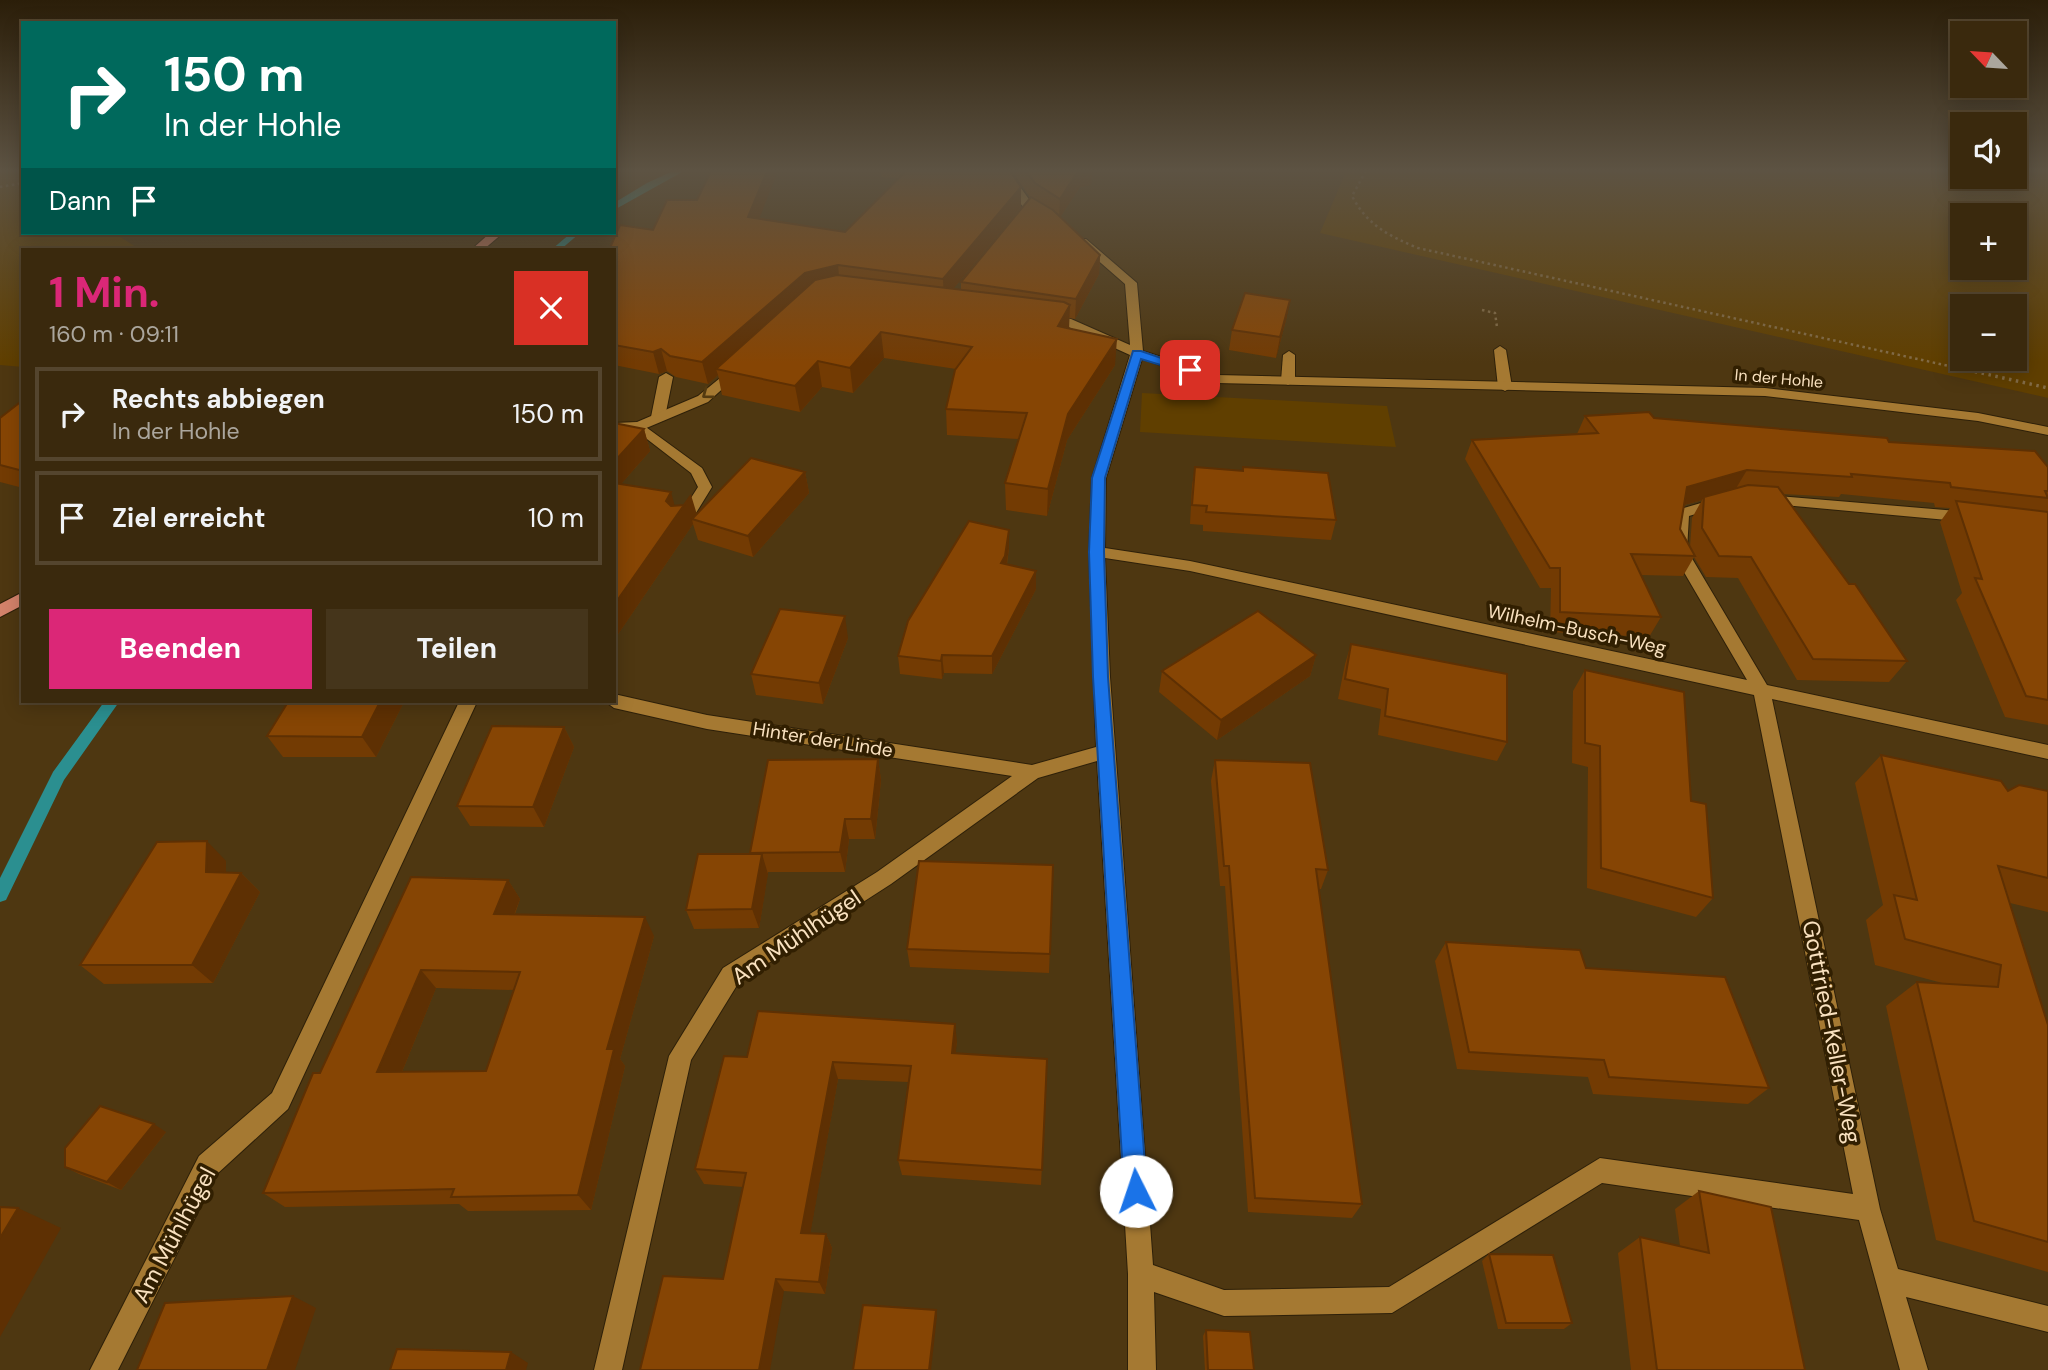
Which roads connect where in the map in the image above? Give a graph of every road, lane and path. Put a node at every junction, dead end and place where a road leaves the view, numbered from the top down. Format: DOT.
graph roads {
  1 [pos="495,235"];
  2 [pos="1392,235"];
  3 [pos="1075,237"];
  4 [pos="478,248"];
  5 [pos="1028,317"];
  6 [pos="1500,349"];
  7 [pos="1137,353"];
  8 [pos="1289,355"];
  9 [pos="743,363"];
  10 [pos="666,377"];
  11 [pos="1287,381"];
  12 [pos="1504,387"];
  13 [pos="2048,388"];
  14 [pos="658,417"];
  15 [pos="616,426"];
  16 [pos="639,426"];
  17 [pos="2048,431"];
  18 [pos="1990,519"];
  19 [pos="683,523"];
  20 [pos="1097,552"];
  21 [pos="21,599"];
  22 [pos="0,611"];
  23 [pos="1762,691"];
  24 [pos="616,701"];
  25 [pos="468,703"];
  26 [pos="1107,751"];
  27 [pos="2048,752"];
  28 [pos="1032,772"];
  29 [pos="1868,1209"];
  30 [pos="1141,1274"];
  31 [pos="1887,1279"];
  32 [pos="2048,1319"];
  33 [pos="104,1370"];
  34 [pos="608,1370"];
  35 [pos="1142,1370"];
  36 [pos="1914,1370"];
  1 -- 4 [label="main road"];
  2 -- 13 [label="path"];
  3 -- 7 [label="street"];
  5 -- 7 [label="street, In der Hohle"];
  6 -- 12 [label="street"];
  7 -- 11 [label="street, In der Hohle"];
  7 -- 20 [label="street"];
  8 -- 11 [label="street"];
  9 -- 14 [label="street, one-way"];
  10 -- 14 [label="street"];
  11 -- 12 [label="street, In der Hohle"];
  12 -- 17 [label="street, In der Hohle"];
  14 -- 16 [label="street"];
  15 -- 16 [label="street"];
  16 -- 19 [label="street"];
  18 -- 23 [label="street, Gottfried-Keller-Weg"];
  20 -- 23 [label="street, Wilhelm-Busch-Weg"];
  20 -- 26 [label="street"];
  21 -- 22 [label="main road"];
  23 -- 27 [label="street, Wilhelm-Busch-Weg"];
  23 -- 29 [label="street, Gottfried-Keller-Weg"];
  24 -- 28 [label="street, Hinter der Linde"];
  25 -- 33 [label="street, Am Mühlhügel"];
  26 -- 28 [label="street, Am Mühlhügel"];
  26 -- 30 [label="street"];
  28 -- 34 [label="street, Am Mühlhügel"];
  29 -- 30 [label="street"];
  29 -- 31 [label="street, Gottfried-Keller-Weg"];
  30 -- 35 [label="street"];
  31 -- 32 [label="street"];
  31 -- 36 [label="street, Gottfried-Keller-Weg"];
}
